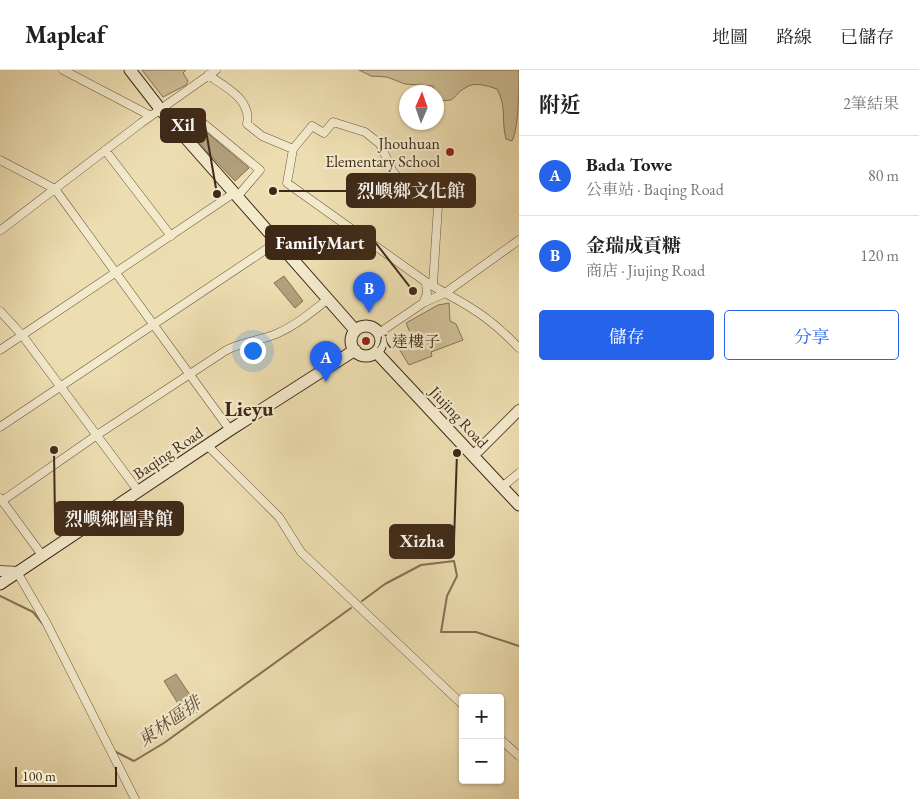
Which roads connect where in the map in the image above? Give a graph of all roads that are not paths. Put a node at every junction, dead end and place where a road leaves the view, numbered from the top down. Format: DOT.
graph roads {
  1 [pos="63,70"];
  2 [pos="130,70"];
  3 [pos="216,70"];
  4 [pos="208,75"];
  5 [pos="156,113"];
  6 [pos="182,134"];
  7 [pos="293,149"];
  8 [pos="105,150"];
  9 [pos="0,160"];
  10 [pos="54,189"];
  11 [pos="236,195"];
  12 [pos="1,230"];
  13 [pos="171,236"];
  14 [pos="519,240"];
  15 [pos="277,242"];
  16 [pos="116,273"];
  17 [pos="429,283"];
  18 [pos="445,293"];
  19 [pos="328,299"];
  20 [pos="423,303"];
  21 [pos="0,311"];
  22 [pos="154,325"];
  23 [pos="355,330"];
  24 [pos="379,332"];
  25 [pos="22,335"];
  26 [pos="519,348"];
  27 [pos="0,350"];
  28 [pos="355,350"];
  29 [pos="376,352"];
  30 [pos="190,374"];
  31 [pos="60,386"];
  32 [pos="517,415"];
  33 [pos="0,427"];
  34 [pos="230,430"];
  35 [pos="96,435"];
  36 [pos="207,445"];
  37 [pos="473,456"];
  38 [pos="519,473"];
  39 [pos="502,487"];
  40 [pos="139,492"];
  41 [pos="1,500"];
  42 [pos="519,505"];
  43 [pos="42,555"];
  44 [pos="0,570"];
  45 [pos="17,572"];
  46 [pos="0,584"];
  47 [pos="459,701"];
  48 [pos="504,743"];
  49 [pos="519,756"];
  50 [pos="135,799"];
  1 -- 5 [label="street"];
  2 -- 5 [label="main road"];
  3 -- 4 [label="street"];
  4 -- 5 [label="street"];
  4 -- 7 [label="street"];
  5 -- 6 [label="main road"];
  5 -- 8 [label="street"];
  6 -- 11 [label="main road"];
  6 -- 11 [label="street"];
  7 -- 17 [label="street"];
  7 -- 17 [label="street"];
  8 -- 10 [label="street"];
  8 -- 13 [label="street"];
  9 -- 10 [label="street"];
  10 -- 12 [label="street"];
  10 -- 16 [label="street"];
  11 -- 13 [label="street"];
  11 -- 15 [label="main road"];
  13 -- 16 [label="street"];
  14 -- 18 [label="street"];
  15 -- 19 [label="main road"];
  15 -- 22 [label="street"];
  16 -- 22 [label="street"];
  16 -- 25 [label="street"];
  17 -- 18 [label="street"];
  17 -- 20 [label="street"];
  18 -- 20 [label="street"];
  18 -- 26 [label="street"];
  19 -- 23 [label="main road"];
  19 -- 30 [label="street"];
  20 -- 24 [label="street"];
  21 -- 25 [label="street"];
  22 -- 30 [label="street"];
  22 -- 31 [label="street"];
  23 -- 24 [label="main road"];
  23 -- 28 [label="main road"];
  24 -- 29 [label="main road"];
  25 -- 27 [label="street"];
  25 -- 31 [label="street"];
  28 -- 29 [label="main road"];
  28 -- 34 [label="main road, Baqing Road"];
  29 -- 37 [label="main road, Jiujing Road"];
  30 -- 34 [label="street"];
  30 -- 35 [label="street"];
  31 -- 33 [label="street"];
  31 -- 35 [label="street"];
  32 -- 37 [label="street"];
  34 -- 36 [label="main road, Baqing Road"];
  35 -- 40 [label="street"];
  35 -- 41 [label="street"];
  36 -- 40 [label="main road, Baqing Road"];
  36 -- 47 [label="street"];
  37 -- 39 [label="main road, Jiujing Road"];
  38 -- 39 [label="street"];
  39 -- 42 [label="main road, Jiujing Road"];
  40 -- 43 [label="main road, Baqing Road"];
  41 -- 43 [label="street"];
  43 -- 45 [label="main road, Baqing Road"];
  44 -- 45 [label="street"];
  45 -- 46 [label="main road, Baqing Road"];
  45 -- 50 [label="street"];
  48 -- 49 [label="street"];
}
